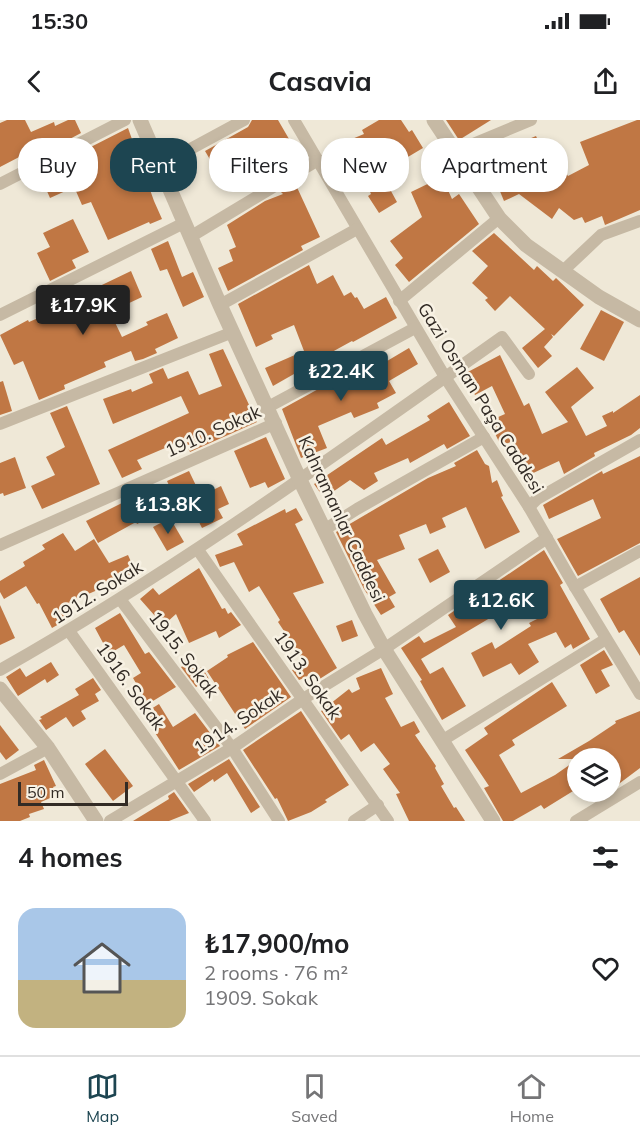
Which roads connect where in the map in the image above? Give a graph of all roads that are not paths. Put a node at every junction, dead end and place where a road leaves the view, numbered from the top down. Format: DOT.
graph roads {
  1 [pos="125,120"];
  2 [pos="140,120"];
  3 [pos="244,120"];
  4 [pos="294,120"];
  5 [pos="434,120"];
  6 [pos="531,120"];
  7 [pos="147,138"];
  8 [pos="445,138"];
  9 [pos="488,138"];
  10 [pos="197,145"];
  11 [pos="318,160"];
  12 [pos="0,184"];
  13 [pos="170,192"];
  14 [pos="481,192"];
  15 [pos="499,218"];
  16 [pos="640,221"];
  17 [pos="357,228"];
  18 [pos="187,230"];
  19 [pos="564,270"];
  20 [pos="399,301"];
  21 [pos="220,305"];
  22 [pos="0,315"];
  23 [pos="640,320"];
  24 [pos="415,328"];
  25 [pos="233,332"];
  26 [pos="529,374"];
  27 [pos="445,378"];
  28 [pos="268,407"];
  29 [pos="276,423"];
  30 [pos="0,424"];
  31 [pos="483,437"];
  32 [pos="640,440"];
  33 [pos="300,480"];
  34 [pos="529,507"];
  35 [pos="324,530"];
  36 [pos="547,538"];
  37 [pos="0,544"];
  38 [pos="198,550"];
  39 [pos="640,551"];
  40 [pos="575,587"];
  41 [pos="120,599"];
  42 [pos="69,631"];
  43 [pos="606,639"];
  44 [pos="384,649"];
  45 [pos="0,670"];
  46 [pos="0,689"];
  47 [pos="640,694"];
  48 [pos="303,699"];
  49 [pos="442,740"];
  50 [pos="48,748"];
  51 [pos="232,748"];
  52 [pos="0,774"];
  53 [pos="178,781"];
  54 [pos="640,782"];
  55 [pos="378,805"];
  56 [pos="96,821"];
  57 [pos="110,821"];
  58 [pos="205,821"];
  59 [pos="279,821"];
  60 [pos="354,821"];
  61 [pos="388,821"];
  62 [pos="493,821"];
  63 [pos="576,821"];
  1 -- 12 [label="street"];
  2 -- 7 [label="street, Kahramanlar Caddesi"];
  3 -- 10 [label="street"];
  4 -- 11 [label="street, Gazi Osman Paşa Caddesi"];
  5 -- 8 [label="street"];
  6 -- 9 [label="street"];
  11 -- 17 [label="street, Gazi Osman Paşa Caddesi"];
  11 -- 18 [label="street"];
  13 -- 18 [label="street, Kahramanlar Caddesi"];
  14 -- 15 [label="street"];
  15 -- 19 [label="street"];
  15 -- 20 [label="street"];
  16 -- 19 [label="street"];
  17 -- 20 [label="street, Gazi Osman Paşa Caddesi"];
  17 -- 21 [label="street"];
  18 -- 21 [label="street, Kahramanlar Caddesi"];
  18 -- 22 [label="street"];
  19 -- 23 [label="street"];
  20 -- 24 [label="street, Gazi Osman Paşa Caddesi"];
  21 -- 25 [label="street, Kahramanlar Caddesi"];
  24 -- 27 [label="street, Gazi Osman Paşa Caddesi"];
  24 -- 28 [label="street"];
  25 -- 28 [label="street, Kahramanlar Caddesi"];
  25 -- 30 [label="street"];
  26 -- 27 [label="street, 1912. Sokak"];
  27 -- 31 [label="street, Gazi Osman Paşa Caddesi"];
  27 -- 33 [label="street, 1912. Sokak"];
  28 -- 29 [label="street, Kahramanlar Caddesi"];
  29 -- 33 [label="street, Kahramanlar Caddesi"];
  29 -- 37 [label="street, 1910. Sokak"];
  31 -- 34 [label="street, Gazi Osman Paşa Caddesi"];
  31 -- 35 [label="street"];
  32 -- 34 [label="street"];
  33 -- 35 [label="street, Kahramanlar Caddesi"];
  33 -- 38 [label="street, 1912. Sokak"];
  34 -- 36 [label="street, Gazi Osman Paşa Caddesi"];
  35 -- 44 [label="street, Kahramanlar Caddesi"];
  36 -- 40 [label="street, Gazi Osman Paşa Caddesi"];
  36 -- 44 [label="street, 1914. Sokak"];
  38 -- 41 [label="street, 1912. Sokak"];
  38 -- 48 [label="street, 1913. Sokak"];
  39 -- 40 [label="street"];
  40 -- 43 [label="street, Gazi Osman Paşa Caddesi"];
  41 -- 42 [label="street, 1912. Sokak"];
  41 -- 51 [label="street, 1915. Sokak"];
  42 -- 45 [label="street, 1912. Sokak"];
  42 -- 53 [label="street, 1916. Sokak"];
  43 -- 47 [label="street, Gazi Osman Paşa Caddesi"];
  43 -- 49 [label="street"];
  44 -- 48 [label="street, 1914. Sokak"];
  44 -- 49 [label="street, Kahramanlar Caddesi"];
  46 -- 50 [label="street"];
  48 -- 51 [label="street, 1914. Sokak"];
  48 -- 55 [label="street, 1913. Sokak"];
  49 -- 62 [label="street, Kahramanlar Caddesi"];
  50 -- 52 [label="street"];
  50 -- 56 [label="street"];
  51 -- 53 [label="street, 1914. Sokak"];
  51 -- 59 [label="street, 1915. Sokak"];
  53 -- 57 [label="street, 1914. Sokak"];
  53 -- 58 [label="street, 1916. Sokak"];
  54 -- 63 [label="street"];
  55 -- 60 [label="street"];
  55 -- 61 [label="street, 1913. Sokak"];
}
